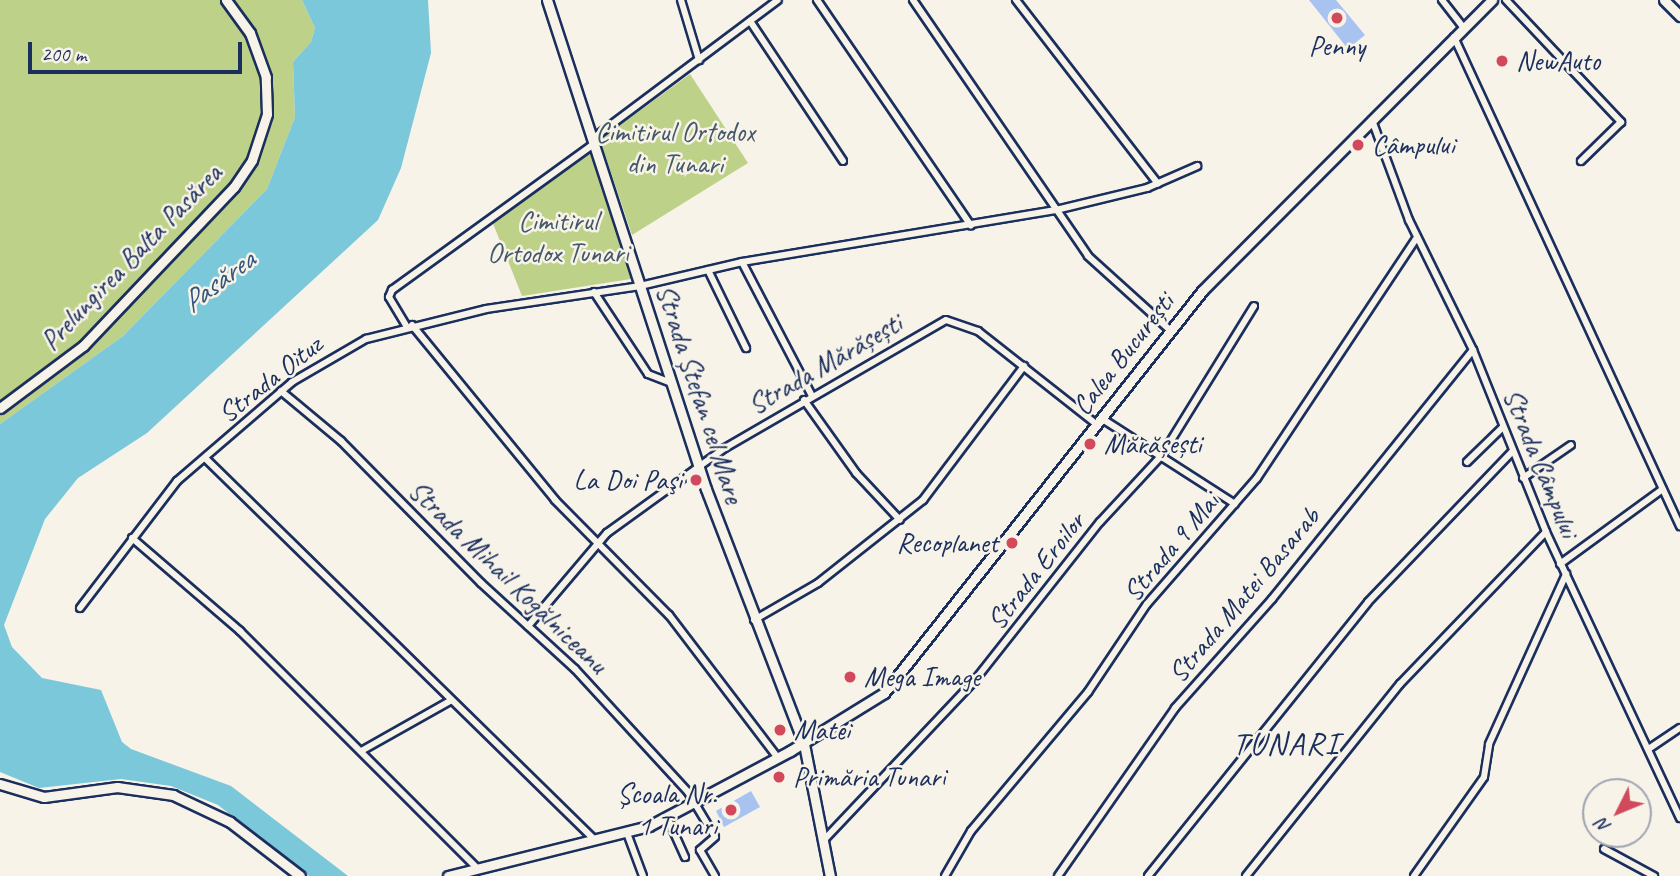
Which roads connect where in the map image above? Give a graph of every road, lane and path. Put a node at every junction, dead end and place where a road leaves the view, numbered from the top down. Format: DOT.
graph roads {
  1 [pos="226,0"];
  2 [pos="547,0"];
  3 [pos="681,0"];
  4 [pos="778,0"];
  5 [pos="817,0"];
  6 [pos="913,0"];
  7 [pos="1016,0"];
  8 [pos="1442,0"];
  9 [pos="1492,0"];
  10 [pos="1506,0"];
  11 [pos="1664,0"];
  12 [pos="1680,16"];
  13 [pos="750,21"];
  14 [pos="1464,27"];
  15 [pos="1454,37"];
  16 [pos="699,60"];
  17 [pos="1372,119"];
  18 [pos="593,142"];
  19 [pos="843,160"];
  20 [pos="1581,161"];
  21 [pos="1197,166"];
  22 [pos="1158,184"];
  23 [pos="1056,211"];
  24 [pos="971,226"];
  25 [pos="1416,237"];
  26 [pos="742,262"];
  27 [pos="708,270"];
  28 [pos="640,286"];
  29 [pos="594,292"];
  30 [pos="1254,306"];
  31 [pos="410,326"];
  32 [pos="1170,330"];
  33 [pos="746,348"];
  34 [pos="1473,350"];
  35 [pos="1024,366"];
  36 [pos="671,383"];
  37 [pos="281,391"];
  38 [pos="812,396"];
  39 [pos="804,400"];
  40 [pos="0,408"];
  41 [pos="1099,421"];
  42 [pos="1503,427"];
  43 [pos="1571,445"];
  44 [pos="1512,452"];
  45 [pos="1162,454"];
  46 [pos="205,458"];
  47 [pos="1467,463"];
  48 [pos="699,467"];
  49 [pos="1523,478"];
  50 [pos="1663,489"];
  51 [pos="1235,504"];
  52 [pos="900,520"];
  53 [pos="1680,526"];
  54 [pos="1546,532"];
  55 [pos="132,538"];
  56 [pos="595,542"];
  57 [pos="1560,564"];
  58 [pos="1566,574"];
  59 [pos="80,608"];
  60 [pos="754,620"];
  61 [pos="528,626"];
  62 [pos="450,701"];
  63 [pos="1680,728"];
  64 [pos="804,744"];
  65 [pos="1650,748"];
  66 [pos="363,750"];
  67 [pos="778,758"];
  68 [pos="0,783"];
  69 [pos="696,803"];
  70 [pos="667,817"];
  71 [pos="1680,818"];
  72 [pos="626,833"];
  73 [pos="823,841"];
  74 [pos="598,842"];
  75 [pos="1604,849"];
  76 [pos="685,857"];
  77 [pos="477,868"];
  78 [pos="300,876"];
  79 [pos="448,876"];
  80 [pos="643,876"];
  81 [pos="715,876"];
  82 [pos="830,876"];
  83 [pos="945,876"];
  84 [pos="1058,876"];
  85 [pos="1147,876"];
  86 [pos="1246,876"];
  87 [pos="1414,876"];
  88 [pos="1654,876"];
  1 -- 40 [label="main road, Prelungirea Balta Pasărea"];
  2 -- 18 [label="main road, Strada Ștefan cel Mare"];
  3 -- 16 [label="street"];
  4 -- 13 [label="street"];
  5 -- 24 [label="street"];
  6 -- 23 [label="street"];
  7 -- 22 [label="street"];
  8 -- 14 [label="street"];
  9 -- 14 [label="main road, Calea București"];
  10 -- 20 [label="street"];
  11 -- 12 [label="main road"];
  13 -- 16 [label="street"];
  13 -- 19 [label="street"];
  14 -- 15 [label="main road, Calea București"];
  15 -- 17 [label="main road, Calea București"];
  15 -- 50 [label="street"];
  16 -- 18 [label="street"];
  17 -- 25 [label="street, Strada Câmpului"];
  17 -- 32 [label="main road, Calea București"];
  18 -- 28 [label="main road, Strada Ștefan cel Mare"];
  18 -- 31 [label="street"];
  21 -- 22 [label="street, Strada Oituz"];
  22 -- 23 [label="street, Strada Oituz"];
  23 -- 24 [label="street, Strada Oituz"];
  23 -- 32 [label="street"];
  24 -- 26 [label="street, Strada Oituz"];
  25 -- 34 [label="street, Strada Câmpului"];
  25 -- 51 [label="street, Strada 9 Mai"];
  26 -- 27 [label="street, Strada Oituz"];
  26 -- 38 [label="street"];
  27 -- 28 [label="street, Strada Oituz"];
  27 -- 33 [label="street"];
  28 -- 29 [label="street, Strada Oituz"];
  28 -- 36 [label="main road, Strada Ștefan cel Mare"];
  29 -- 31 [label="street, Strada Oituz"];
  29 -- 36 [label="street"];
  30 -- 45 [label="street, Strada Eroilor"];
  31 -- 37 [label="street, Strada Oituz"];
  31 -- 56 [label="street"];
  32 -- 41 [label="main road, Calea București"];
  34 -- 42 [label="street, Strada Câmpului"];
  34 -- 84 [label="street, Strada Matei Basarab"];
  35 -- 38 [label="street, Strada Mărășești"];
  35 -- 41 [label="street, Strada Mărășești"];
  35 -- 52 [label="street"];
  36 -- 48 [label="main road, Strada Ștefan cel Mare"];
  37 -- 46 [label="street, Strada Oituz"];
  37 -- 61 [label="street, Strada Mihail Kogălniceanu"];
  38 -- 39 [label="street, Strada Mărășești"];
  39 -- 48 [label="street, Strada Mărășești"];
  39 -- 52 [label="street"];
  41 -- 45 [label="street, Strada Mărășești"];
  41 -- 64 [label="main road, Calea București"];
  42 -- 44 [label="street, Strada Câmpului"];
  42 -- 47 [label="street"];
  43 -- 49 [label="street"];
  44 -- 49 [label="street, Strada Câmpului"];
  44 -- 85 [label="street"];
  45 -- 51 [label="street, Strada Mărășești"];
  45 -- 73 [label="street, Strada Eroilor"];
  46 -- 55 [label="street, Strada Oituz"];
  46 -- 62 [label="street"];
  48 -- 56 [label="street, Strada Mărășești"];
  48 -- 60 [label="main road, Strada Ștefan cel Mare"];
  49 -- 54 [label="street, Strada Câmpului"];
  50 -- 53 [label="street"];
  50 -- 57 [label="street"];
  51 -- 83 [label="street, Strada 9 Mai"];
  52 -- 60 [label="street"];
  54 -- 57 [label="street, Strada Câmpului"];
  54 -- 86 [label="street"];
  55 -- 59 [label="street, Strada Oituz"];
  55 -- 66 [label="street"];
  56 -- 61 [label="street, Strada Mărășești"];
  56 -- 67 [label="street"];
  57 -- 58 [label="street, Strada Câmpului"];
  58 -- 65 [label="street, Strada Câmpului"];
  58 -- 87 [label="street"];
  60 -- 64 [label="main road, Strada Ștefan cel Mare"];
  61 -- 69 [label="street, Strada Mihail Kogălniceanu"];
  62 -- 66 [label="street"];
  62 -- 74 [label="street"];
  63 -- 65 [label="street"];
  64 -- 67 [label="main road, Calea București"];
  64 -- 73 [label="main road, Strada Ștefan cel Mare"];
  65 -- 71 [label="street, Strada Câmpului"];
  66 -- 77 [label="street"];
  67 -- 69 [label="main road, Calea București"];
  68 -- 78 [label="main road"];
  69 -- 70 [label="main road, Calea București"];
  69 -- 81 [label="street, Strada Mihail Kogălniceanu"];
  70 -- 72 [label="main road, Calea București"];
  70 -- 76 [label="street"];
  72 -- 74 [label="main road, Calea București"];
  72 -- 80 [label="street"];
  73 -- 82 [label="main road, Strada Ștefan cel Mare"];
  74 -- 77 [label="main road, Calea București"];
  75 -- 88 [label="street"];
  77 -- 79 [label="main road, Calea București"];
}
